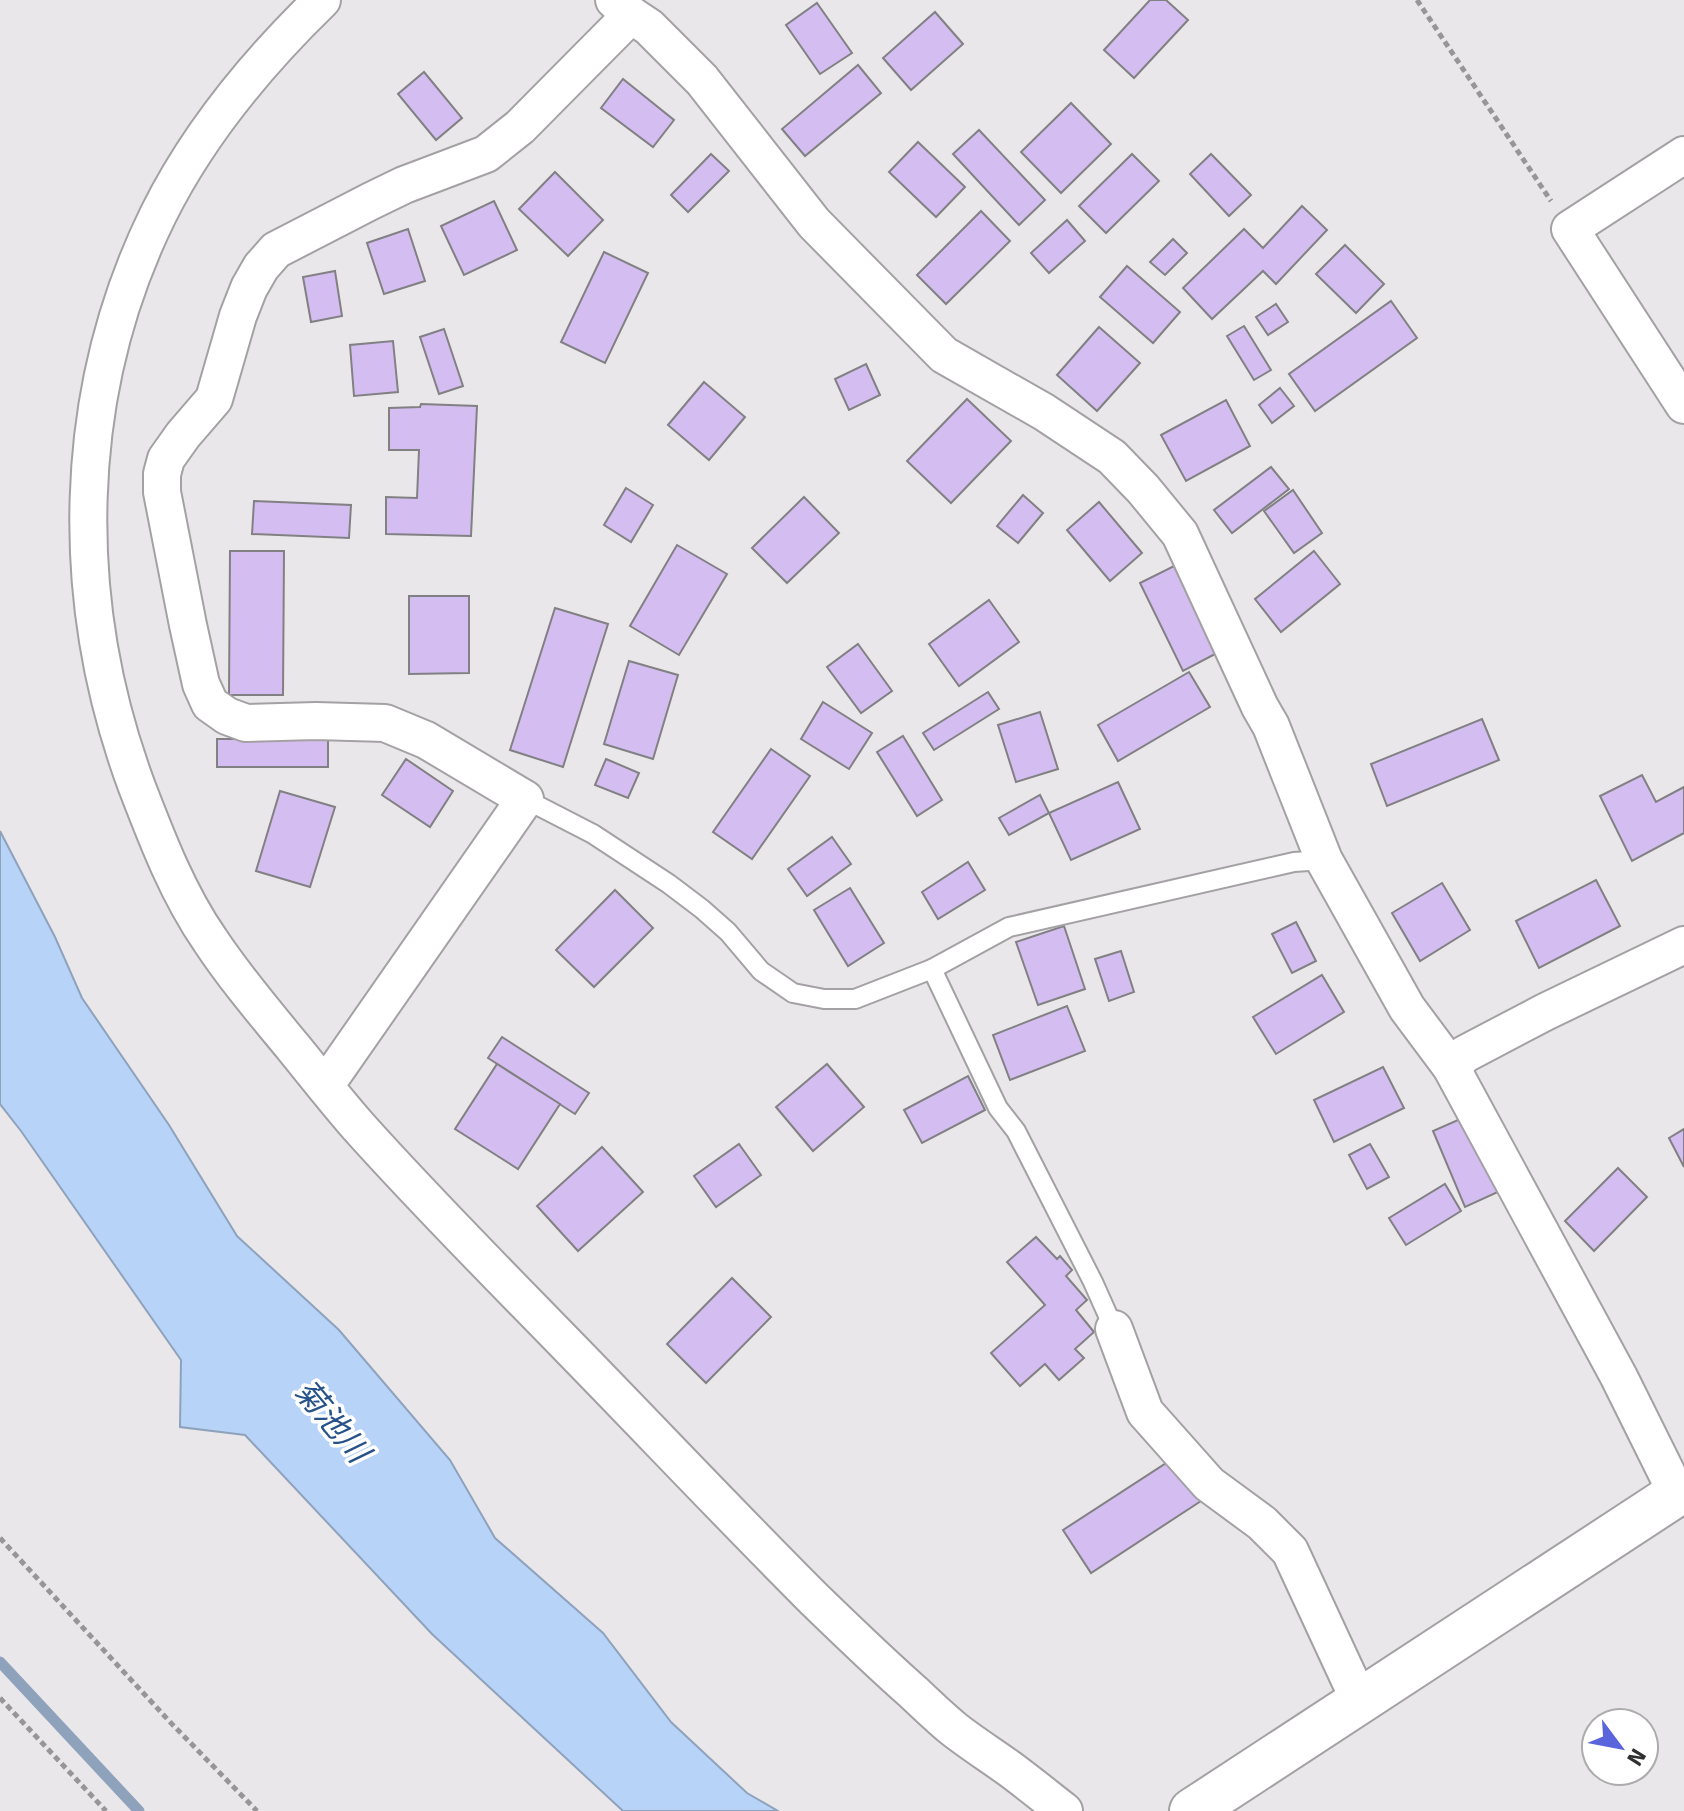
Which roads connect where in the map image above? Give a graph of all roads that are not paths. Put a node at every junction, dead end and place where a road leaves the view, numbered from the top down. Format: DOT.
graph roads {
  1 [pos="322,0"];
  2 [pos="622,8"];
  3 [pos="1684,155"];
  4 [pos="1684,405"];
  5 [pos="525,799"];
  6 [pos="1324,860"];
  7 [pos="1684,945"];
  8 [pos="932,969"];
  9 [pos="1451,1067"];
  10 [pos="325,1086"];
  11 [pos="1114,1329"];
  12 [pos="1681,1491"];
  13 [pos="1360,1702"];
  14 [pos="1064,1811"];
  15 [pos="1192,1811"];
  1 -- 10 [label="street"];
  2 -- 5 [label="street"];
  2 -- 6 [label="street"];
  3 -- 4 [label="street"];
  5 -- 8 [label="lane"];
  5 -- 10 [label="street"];
  6 -- 8 [label="lane"];
  6 -- 9 [label="street"];
  7 -- 9 [label="street"];
  8 -- 11 [label="lane"];
  9 -- 12 [label="street"];
  10 -- 14 [label="street"];
  11 -- 13 [label="street"];
  12 -- 13 [label="street"];
  13 -- 15 [label="street"];
}
